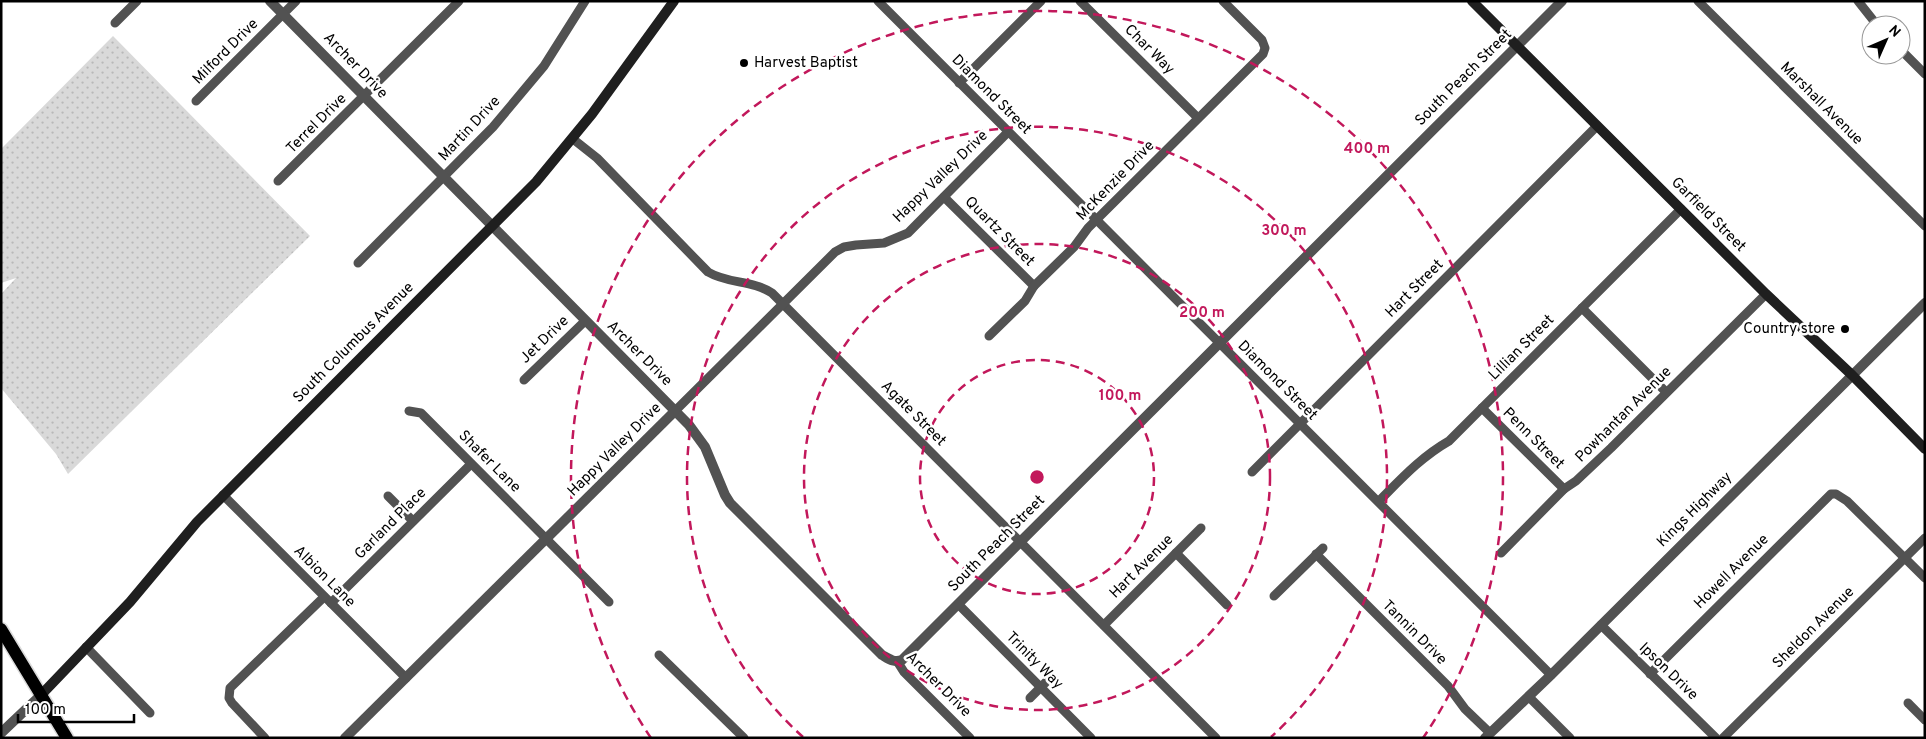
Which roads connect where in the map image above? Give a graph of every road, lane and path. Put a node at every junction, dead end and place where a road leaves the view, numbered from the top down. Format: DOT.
graph roads {
  1 [pos="137,1"];
  2 [pos="270,1"];
  3 [pos="296,1"];
  4 [pos="459,1"];
  5 [pos="586,1"];
  6 [pos="674,1"];
  7 [pos="878,1"];
  8 [pos="1041,1"];
  9 [pos="1080,1"];
  10 [pos="1223,1"];
  11 [pos="1472,1"];
  12 [pos="1562,1"];
  13 [pos="1858,1"];
  14 [pos="1703,3"];
  15 [pos="283,14"];
  16 [pos="1869,15"];
  17 [pos="115,23"];
  18 [pos="1517,47"];
  19 [pos="1911,60"];
  20 [pos="1925,74"];
  21 [pos="959,83"];
  22 [pos="364,97"];
  23 [pos="196,101"];
  24 [pos="1198,118"];
  25 [pos="1597,126"];
  26 [pos="1008,132"];
  27 [pos="573,139"];
  28 [pos="443,178"];
  29 [pos="278,181"];
  30 [pos="944,197"];
  31 [pos="1681,209"];
  32 [pos="1096,220"];
  33 [pos="1925,226"];
  34 [pos="492,227"];
  35 [pos="358,263"];
  36 [pos="1034,286"];
  37 [pos="1766,294"];
  38 [pos="1925,303"];
  39 [pos="782,304"];
  40 [pos="1582,308"];
  41 [pos="584,321"];
  42 [pos="989,336"];
  43 [pos="1220,344"];
  44 [pos="1852,375"];
  45 [pos="524,380"];
  46 [pos="1666,392"];
  47 [pos="1482,408"];
  48 [pos="409,411"];
  49 [pos="675,411"];
  50 [pos="1300,423"];
  51 [pos="1925,449"];
  52 [pos="471,464"];
  53 [pos="1252,472"];
  54 [pos="1564,489"];
  55 [pos="223,495"];
  56 [pos="388,496"];
  57 [pos="1379,501"];
  58 [pos="413,522"];
  59 [pos="1201,528"];
  60 [pos="1925,538"];
  61 [pos="546,540"];
  62 [pos="1022,542"];
  63 [pos="1176,553"];
  64 [pos="1500,553"];
  65 [pos="1905,558"];
  66 [pos="1925,578"];
  67 [pos="1274,596"];
  68 [pos="327,600"];
  69 [pos="609,602"];
  70 [pos="958,604"];
  71 [pos="1227,605"];
  72 [pos="1104,625"];
  73 [pos="1601,625"];
  74 [pos="1,629"];
  75 [pos="86,647"];
  76 [pos="659,655"];
  77 [pos="897,662"];
  78 [pos="1650,674"];
  79 [pos="1551,675"];
  80 [pos="1051,677"];
  81 [pos="406,678"];
  82 [pos="1040,687"];
  83 [pos="41,695"];
  84 [pos="1529,697"];
  85 [pos="1030,698"];
  86 [pos="1908,703"];
  87 [pos="150,713"];
  88 [pos="1925,720"];
  89 [pos="1,733"];
  90 [pos="1488,735"];
  91 [pos="67,738"];
  92 [pos="265,738"];
  93 [pos="345,738"];
  94 [pos="744,738"];
  95 [pos="970,738"];
  96 [pos="1091,738"];
  97 [pos="1216,738"];
  98 [pos="1570,738"];
  99 [pos="1716,738"];
  100 [pos="1723,738"];
  1 -- 17 [label="street"];
  2 -- 15 [label="street, Archer Drive"];
  3 -- 15 [label="street, Milford Drive"];
  4 -- 22 [label="street, Terrel Drive"];
  5 -- 28 [label="street, Martin Drive"];
  6 -- 27 [label="main road, South Columbus Avenue"];
  7 -- 21 [label="street, Diamond Street"];
  8 -- 21 [label="street"];
  9 -- 24 [label="street, Char Way"];
  10 -- 24 [label="street, McKenzie Drive"];
  11 -- 18 [label="main road, Garfield Street"];
  12 -- 18 [label="street, South Peach Street"];
  13 -- 16 [label="street"];
  14 -- 33 [label="street, Marshall Avenue"];
  15 -- 22 [label="street, Archer Drive"];
  15 -- 23 [label="street, Milford Drive"];
  18 -- 25 [label="main road, Garfield Street"];
  18 -- 43 [label="street, South Peach Street"];
  19 -- 20 [label="street"];
  21 -- 26 [label="street, Diamond Street"];
  22 -- 28 [label="street, Archer Drive"];
  22 -- 29 [label="street, Terrel Drive"];
  24 -- 32 [label="street, McKenzie Drive"];
  25 -- 31 [label="main road, Garfield Street"];
  25 -- 50 [label="street, Hart Street"];
  26 -- 30 [label="street, Happy Valley Drive"];
  26 -- 32 [label="street, Diamond Street"];
  27 -- 34 [label="main road, South Columbus Avenue"];
  27 -- 39 [label="street, Agate Street"];
  28 -- 34 [label="street, Archer Drive"];
  28 -- 35 [label="street, Martin Drive"];
  30 -- 36 [label="street, Quartz Street"];
  30 -- 39 [label="street, Happy Valley Drive"];
  31 -- 37 [label="main road, Garfield Street"];
  31 -- 40 [label="street, Lillian Street"];
  32 -- 36 [label="street, McKenzie Drive"];
  32 -- 43 [label="street, Diamond Street"];
  34 -- 41 [label="street, Archer Drive"];
  34 -- 55 [label="main road, South Columbus Avenue"];
  36 -- 42 [label="street, McKenzie Drive"];
  37 -- 44 [label="main road, Garfield Street"];
  37 -- 46 [label="street, Powhantan Avenue"];
  38 -- 44 [label="street, Kings Highway"];
  39 -- 49 [label="street, Happy Valley Drive"];
  39 -- 62 [label="street, Agate Street"];
  40 -- 46 [label="street"];
  40 -- 47 [label="street, Lillian Street"];
  41 -- 45 [label="street, Jet Drive"];
  41 -- 49 [label="street, Archer Drive"];
  43 -- 50 [label="street, Diamond Street"];
  43 -- 62 [label="street, South Peach Street"];
  44 -- 51 [label="main road, Garfield Street"];
  44 -- 73 [label="street, Kings Highway"];
  46 -- 54 [label="street, Powhantan Avenue"];
  47 -- 54 [label="street, Penn Street"];
  47 -- 57 [label="street, Lillian Street"];
  48 -- 52 [label="street, Shafer Lane"];
  49 -- 61 [label="street, Happy Valley Drive"];
  49 -- 77 [label="street, Archer Drive"];
  50 -- 53 [label="street, Hart Street"];
  50 -- 57 [label="street, Diamond Street"];
  52 -- 58 [label="street, Garland Place"];
  52 -- 61 [label="street, Shafer Lane"];
  54 -- 64 [label="street, Powhantan Avenue"];
  55 -- 68 [label="street, Albion Lane"];
  55 -- 75 [label="main road, South Columbus Avenue"];
  56 -- 58 [label="street"];
  57 -- 79 [label="street, Diamond Street"];
  58 -- 68 [label="street, Garland Place"];
  59 -- 63 [label="street, Hart Avenue"];
  60 -- 65 [label="street, Sheldon Avenue"];
  61 -- 69 [label="street, Shafer Lane"];
  61 -- 81 [label="street, Happy Valley Drive"];
  62 -- 70 [label="street, South Peach Street"];
  62 -- 72 [label="street, Agate Street"];
  63 -- 71 [label="street"];
  63 -- 72 [label="street, Hart Avenue"];
  65 -- 66 [label="street"];
  65 -- 78 [label="street, Howell Avenue"];
  65 -- 100 [label="street, Sheldon Avenue"];
  67 -- 90 [label="street, Tannin Drive"];
  68 -- 81 [label="street, Albion Lane"];
  68 -- 92 [label="street, Garland Place"];
  70 -- 77 [label="street, South Peach Street"];
  70 -- 82 [label="street, Trinity Way"];
  72 -- 97 [label="street, Agate Street"];
  73 -- 78 [label="street, Ipson Drive"];
  73 -- 79 [label="street, Kings Highway"];
  74 -- 83 [label="main road"];
  75 -- 83 [label="main road, South Columbus Avenue"];
  75 -- 87 [label="street"];
  76 -- 94 [label="street"];
  77 -- 95 [label="street, Archer Drive"];
  78 -- 99 [label="street, Ipson Drive"];
  79 -- 84 [label="street, Kings Highway"];
  80 -- 82 [label="street"];
  81 -- 93 [label="street, Happy Valley Drive"];
  82 -- 85 [label="street"];
  82 -- 96 [label="street, Trinity Way"];
  83 -- 89 [label="street"];
  83 -- 91 [label="main road"];
  84 -- 90 [label="street, Kings Highway"];
  84 -- 98 [label="street"];
  86 -- 88 [label="street"];
}
